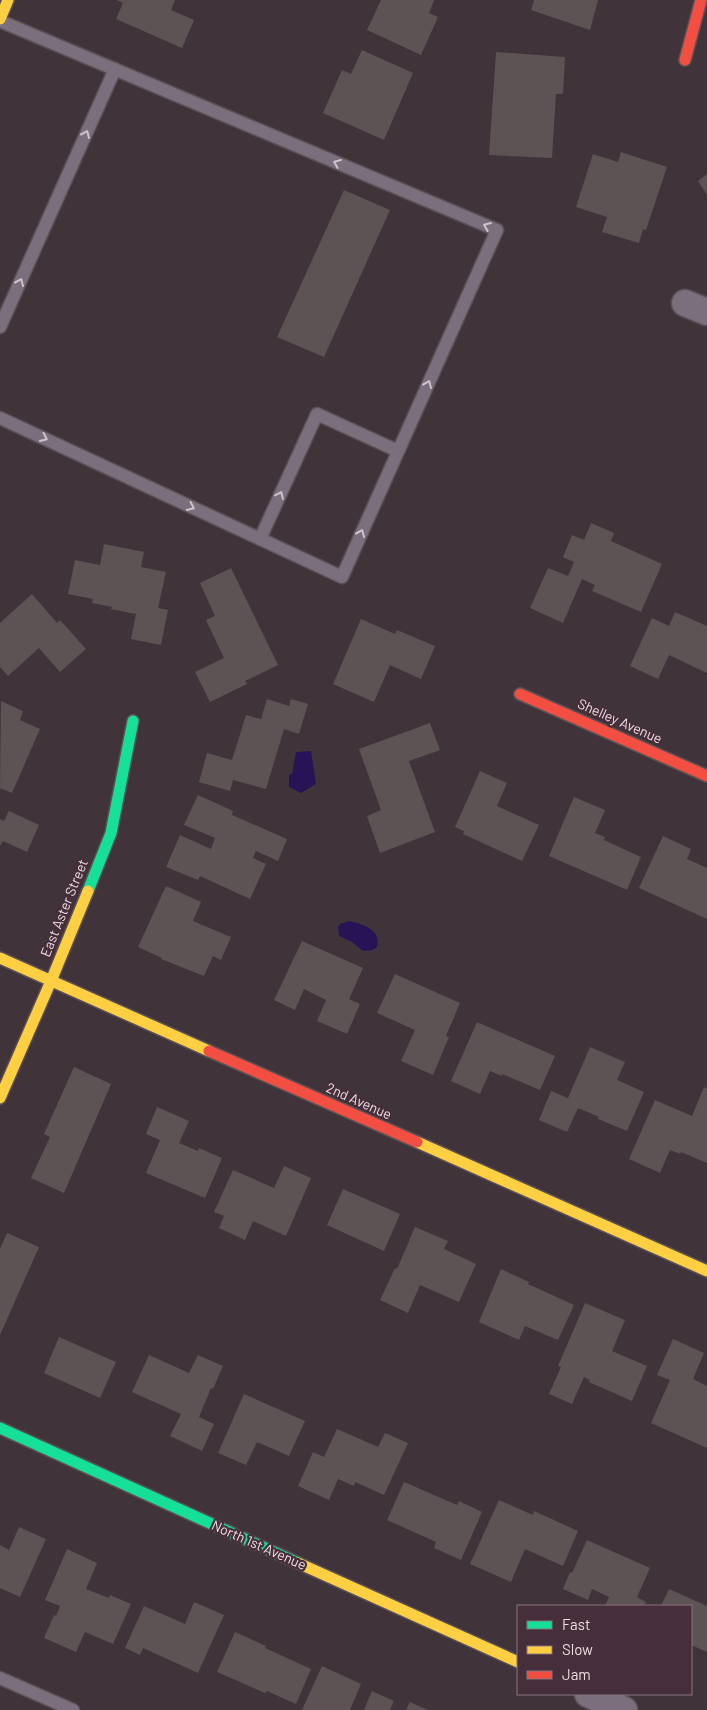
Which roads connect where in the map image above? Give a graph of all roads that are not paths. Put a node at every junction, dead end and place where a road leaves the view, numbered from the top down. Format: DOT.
graph roads {
  1 [pos="8,0"];
  2 [pos="701,0"];
  3 [pos="0,20"];
  4 [pos="686,60"];
  5 [pos="115,69"];
  6 [pos="0,327"];
  7 [pos="0,418"];
  8 [pos="398,450"];
  9 [pos="260,539"];
  10 [pos="520,694"];
  11 [pos="133,721"];
  12 [pos="707,776"];
  13 [pos="0,958"];
  14 [pos="50,981"];
  15 [pos="0,1098"];
  16 [pos="707,1271"];
  17 [pos="0,1428"];
  18 [pos="517,1662"];
  19 [pos="0,1678"];
  20 [pos="590,1695"];
  21 [pos="73,1710"];
  22 [pos="624,1710"];
  1 -- 3 [label="street"];
  2 -- 4 [label="street"];
  3 -- 5 [label="lane"];
  6 -- 5 [label="lane, one-way"];
  8 -- 5 [label="lane, one-way"];
  7 -- 9 [label="lane, one-way"];
  9 -- 8 [label="lane, one-way"];
  9 -- 8 [label="lane, one-way"];
  10 -- 12 [label="street, Shelley Avenue"];
  11 -- 14 [label="street, East Aster Street"];
  13 -- 14 [label="street, 2nd Avenue"];
  14 -- 15 [label="street, East Aster Street"];
  14 -- 16 [label="street, 2nd Avenue"];
  17 -- 18 [label="street, North 1st Avenue"];
  19 -- 21 [label="lane"];
  20 -- 22 [label="street"];
}
